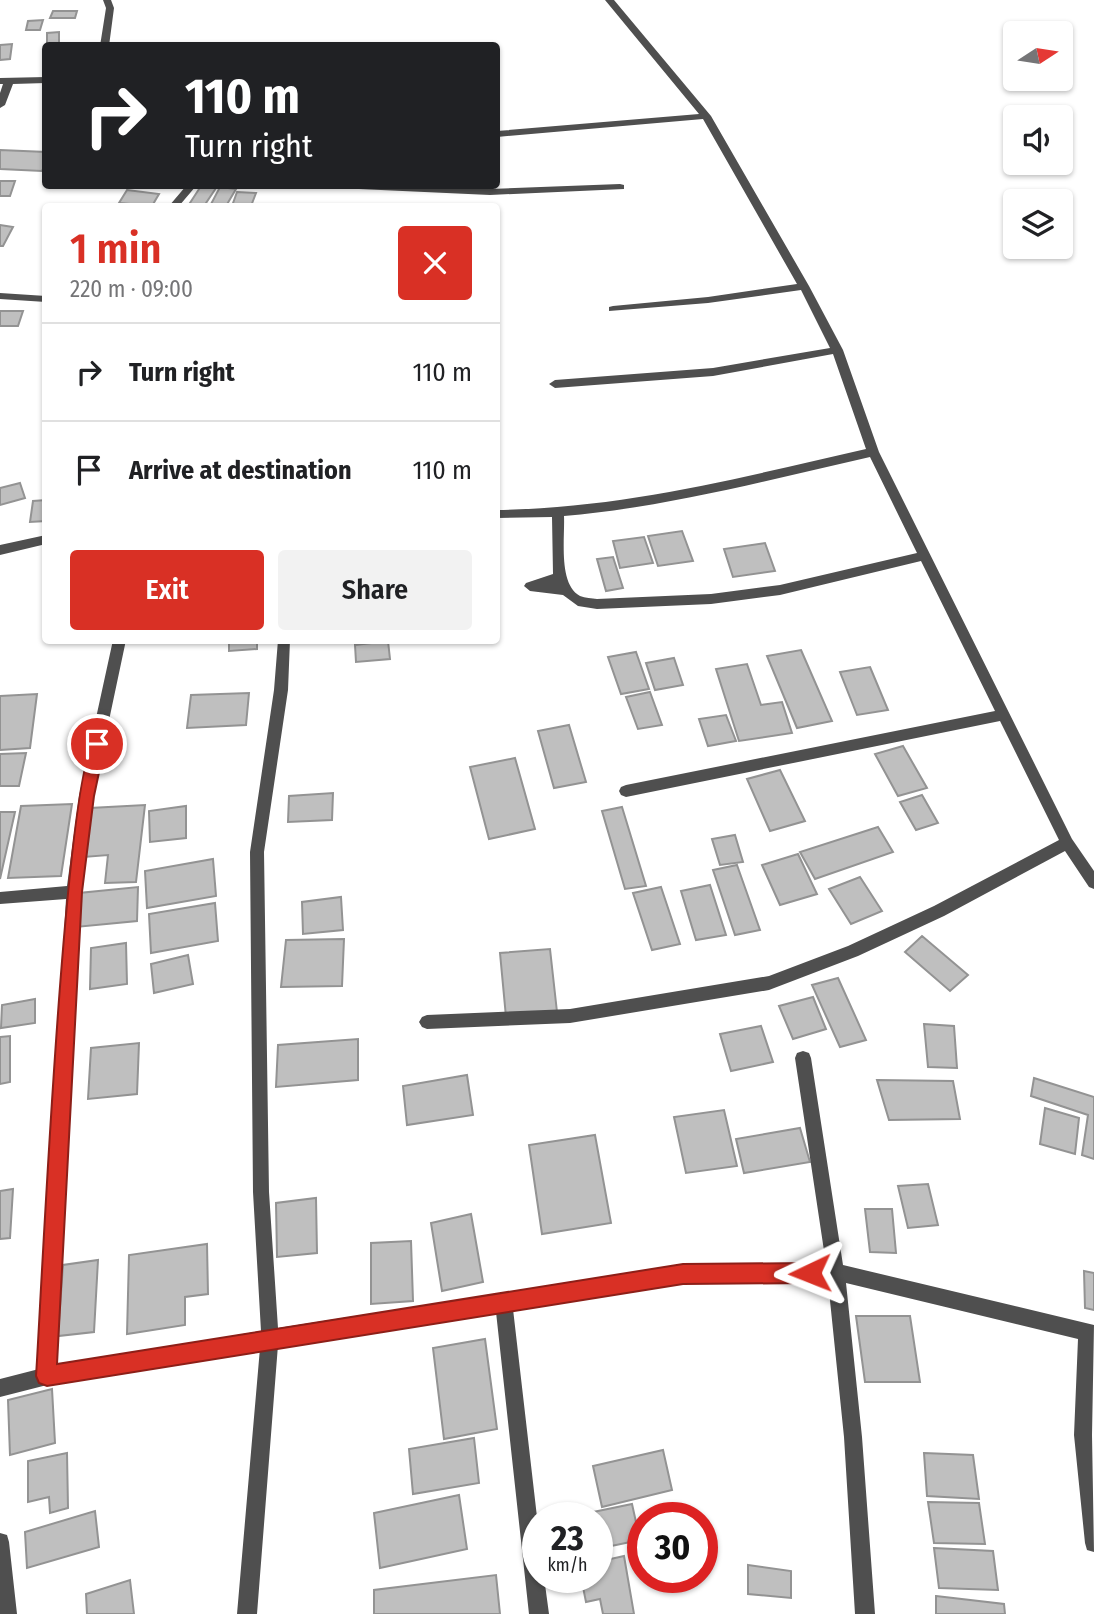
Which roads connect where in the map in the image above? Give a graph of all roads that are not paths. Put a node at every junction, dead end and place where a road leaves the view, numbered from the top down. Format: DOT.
graph roads {
  1 [pos="107,0"];
  2 [pos="610,0"];
  3 [pos="105,42"];
  4 [pos="42,80"];
  5 [pos="5,81"];
  6 [pos="0,105"];
  7 [pos="706,116"];
  8 [pos="500,134"];
  9 [pos="620,187"];
  10 [pos="500,188"];
  11 [pos="188,189"];
  12 [pos="177,203"];
  13 [pos="804,286"];
  14 [pos="0,296"];
  15 [pos="42,299"];
  16 [pos="613,309"];
  17 [pos="837,350"];
  18 [pos="555,384"];
  19 [pos="873,452"];
  20 [pos="500,514"];
  21 [pos="558,514"];
  22 [pos="42,541"];
  23 [pos="0,550"];
  24 [pos="925,556"];
  25 [pos="559,577"];
  26 [pos="566,591"];
  27 [pos="119,644"];
  28 [pos="284,644"];
  29 [pos="1004,715"];
  30 [pos="626,790"];
  31 [pos="1067,843"];
  32 [pos="1094,883"];
  33 [pos="74,892"];
  34 [pos="0,898"];
  35 [pos="428,1022"];
  36 [pos="803,1058"];
  37 [pos="836,1272"];
  38 [pos="504,1302"];
  39 [pos="1091,1333"];
  40 [pos="270,1338"];
  41 [pos="47,1376"];
  42 [pos="0,1388"];
  43 [pos="0,1542"];
  44 [pos="1094,1543"];
  45 [pos="7,1614"];
  46 [pos="247,1614"];
  47 [pos="539,1614"];
  48 [pos="865,1614"];
  1 -- 3 [label="street"];
  2 -- 7 [label="street"];
  4 -- 5 [label="street"];
  5 -- 6 [label="street"];
  7 -- 8 [label="street"];
  7 -- 13 [label="street"];
  9 -- 10 [label="street"];
  11 -- 12 [label="street"];
  13 -- 16 [label="street"];
  13 -- 17 [label="street"];
  14 -- 15 [label="street"];
  17 -- 18 [label="street"];
  17 -- 19 [label="street"];
  19 -- 21 [label="street"];
  19 -- 24 [label="street"];
  20 -- 21 [label="street"];
  21 -- 25 [label="street"];
  22 -- 23 [label="street"];
  24 -- 26 [label="street"];
  24 -- 29 [label="street"];
  25 -- 26 [label="street"];
  25 -- 26 [label="street"];
  27 -- 33 [label="street"];
  28 -- 40 [label="street"];
  29 -- 30 [label="street"];
  29 -- 31 [label="street"];
  31 -- 32 [label="street"];
  31 -- 35 [label="street"];
  33 -- 34 [label="street"];
  33 -- 41 [label="street"];
  36 -- 37 [label="street"];
  37 -- 38 [label="street"];
  37 -- 39 [label="street"];
  37 -- 48 [label="street"];
  38 -- 40 [label="street"];
  38 -- 47 [label="street"];
  39 -- 44 [label="street"];
  40 -- 41 [label="street"];
  40 -- 46 [label="street"];
  41 -- 42 [label="street"];
  43 -- 45 [label="street"];
}
